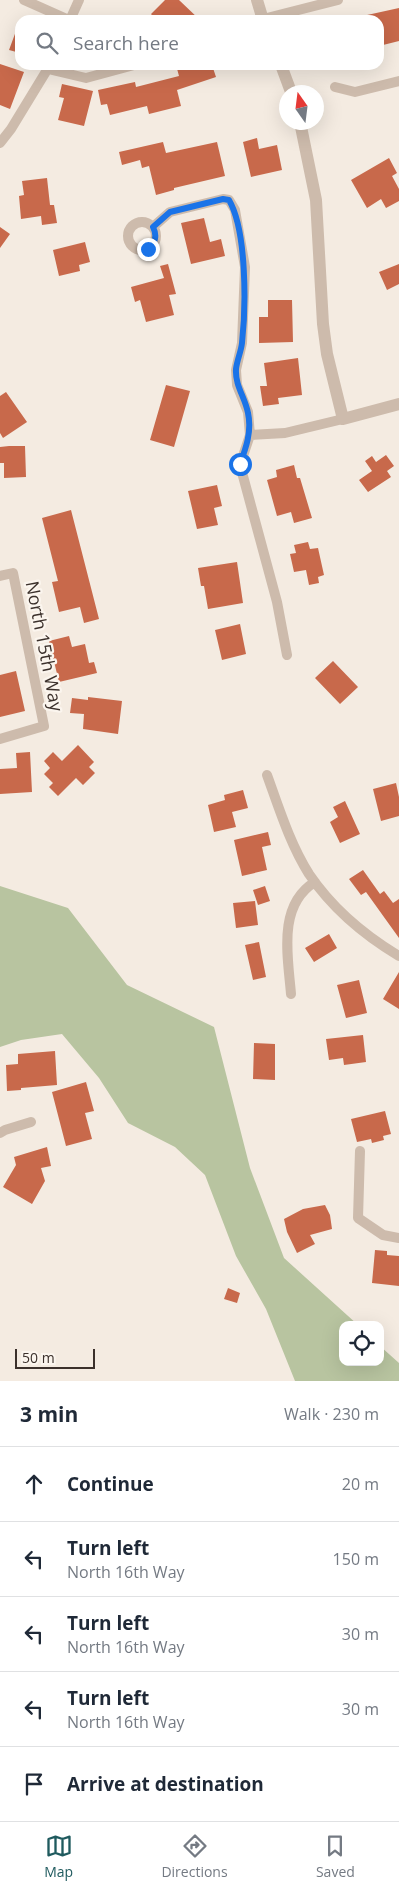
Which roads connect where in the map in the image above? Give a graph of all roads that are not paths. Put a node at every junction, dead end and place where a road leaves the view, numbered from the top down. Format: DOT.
graph roads {
  1 [pos="24,0"];
  2 [pos="79,0"];
  3 [pos="257,0"];
  4 [pos="338,0"];
  5 [pos="58,15"];
  6 [pos="72,15"];
  7 [pos="262,15"];
  8 [pos="282,15"];
  9 [pos="47,70"];
  10 [pos="59,70"];
  11 [pos="116,70"];
  12 [pos="284,70"];
  13 [pos="399,81"];
  14 [pos="289,85"];
  15 [pos="335,87"];
  16 [pos="0,124"];
  17 [pos="11,130"];
  18 [pos="302,130"];
  19 [pos="0,143"];
  20 [pos="153,227"];
  21 [pos="399,404"];
  22 [pos="343,419"];
  23 [pos="250,435"];
  24 [pos="0,576"];
  25 [pos="287,656"];
  26 [pos="0,738"];
  27 [pos="267,775"];
  28 [pos="315,882"];
  29 [pos="399,956"];
  30 [pos="291,994"];
  31 [pos="31,1122"];
  32 [pos="0,1134"];
  33 [pos="360,1150"];
  34 [pos="399,1238"];
  1 -- 5 [label="street"];
  2 -- 6 [label="street"];
  3 -- 7 [label="street"];
  4 -- 8 [label="street"];
  9 -- 17 [label="street"];
  10 -- 11 [label="street"];
  12 -- 14 [label="street"];
  13 -- 15 [label="street"];
  16 -- 17 [label="street"];
  17 -- 19 [label="street"];
  18 -- 22 [label="street"];
  20 -- 23 [label="street"];
  21 -- 22 [label="street"];
  22 -- 23 [label="street"];
  23 -- 25 [label="street"];
  24 -- 26 [label="street, North 15th Way"];
  27 -- 28 [label="street"];
  28 -- 29 [label="street"];
  28 -- 30 [label="street"];
  31 -- 32 [label="street"];
  33 -- 34 [label="street"];
}
